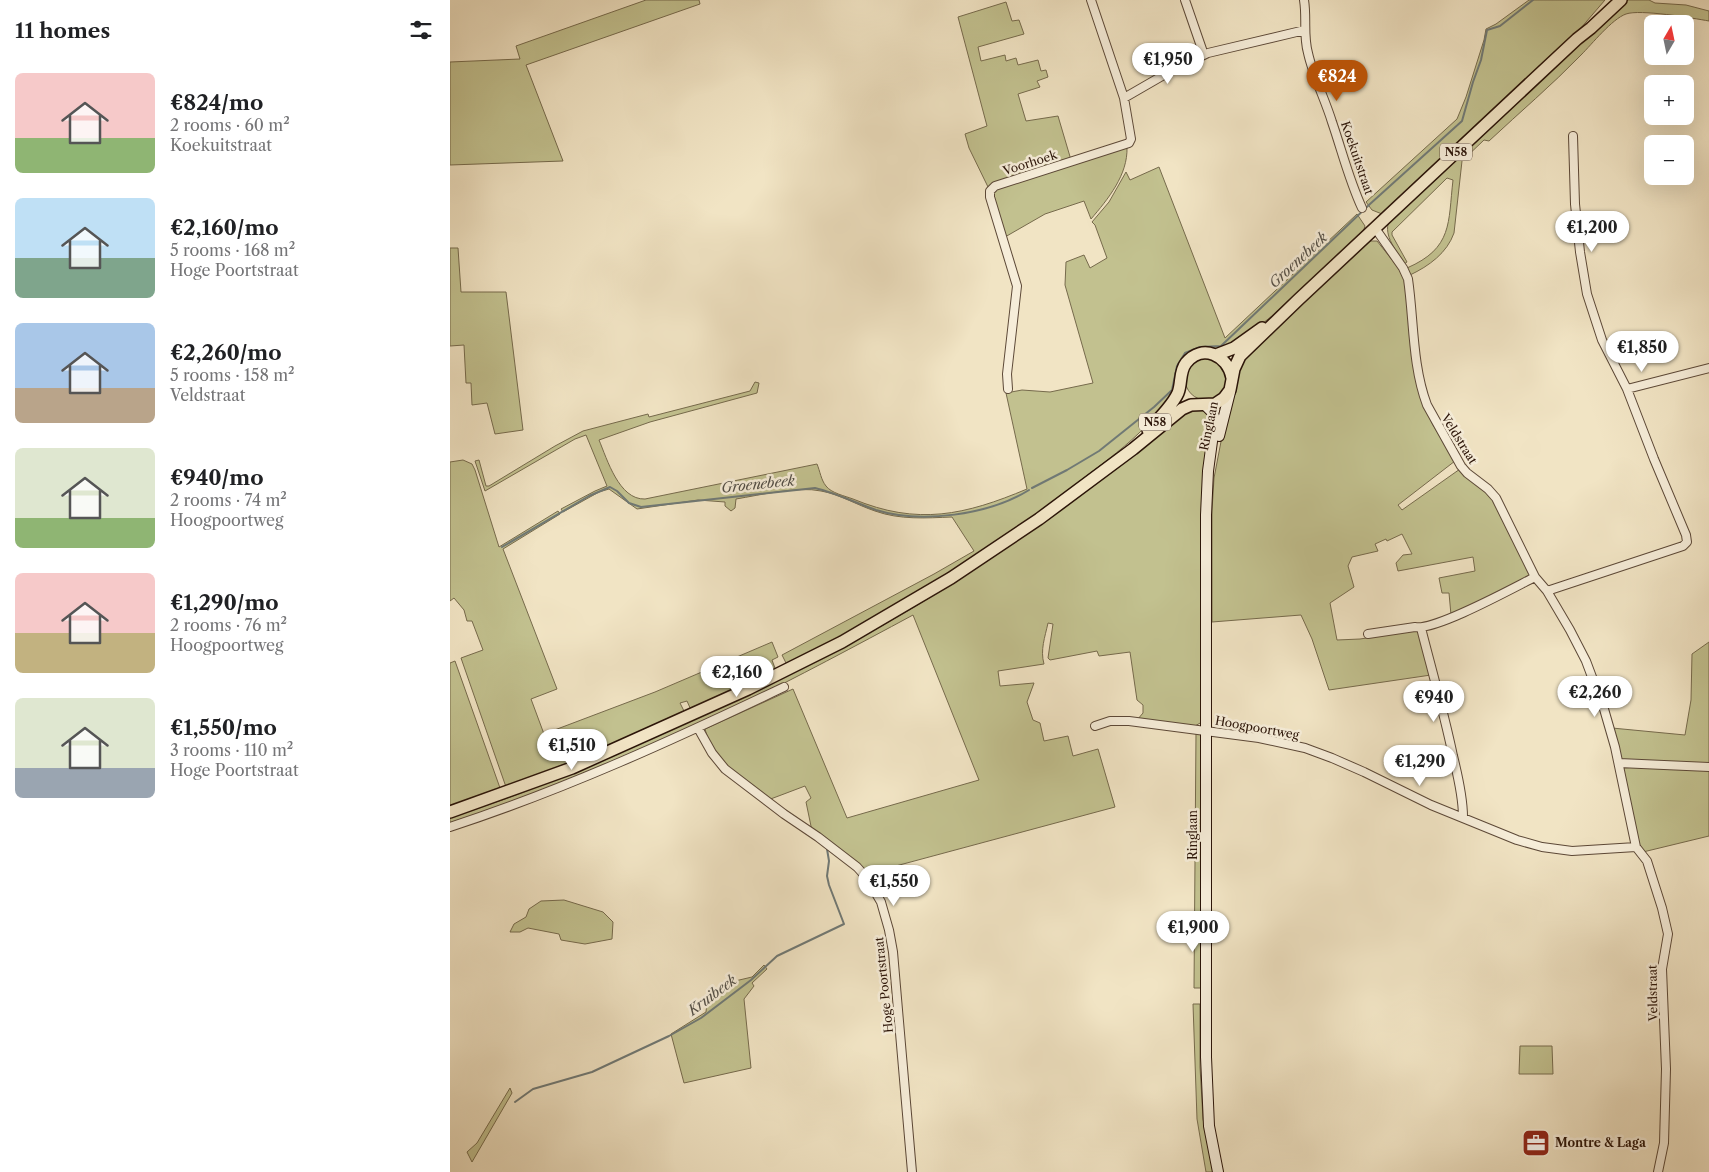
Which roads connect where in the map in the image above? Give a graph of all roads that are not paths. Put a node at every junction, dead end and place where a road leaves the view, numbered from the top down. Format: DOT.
graph roads {
  1 [pos="1091,0"];
  2 [pos="1185,0"];
  3 [pos="1304,0"];
  4 [pos="1611,0"];
  5 [pos="1621,0"];
  6 [pos="1305,30"];
  7 [pos="1577,39"];
  8 [pos="1204,55"];
  9 [pos="1124,98"];
  10 [pos="1573,136"];
  11 [pos="1362,208"];
  12 [pos="1375,228"];
  13 [pos="1298,300"];
  14 [pos="1216,355"];
  15 [pos="1709,368"];
  16 [pos="1180,379"];
  17 [pos="1232,385"];
  18 [pos="1008,389"];
  19 [pos="1628,390"];
  20 [pos="1202,405"];
  21 [pos="1119,459"];
  22 [pos="1207,496"];
  23 [pos="1535,576"];
  24 [pos="1547,591"];
  25 [pos="1421,628"];
  26 [pos="1368,634"];
  27 [pos="784,687"];
  28 [pos="1095,726"];
  29 [pos="698,728"];
  30 [pos="1206,731"];
  31 [pos="1619,763"];
  32 [pos="1709,767"];
  33 [pos="450,812"];
  34 [pos="1462,817"];
  35 [pos="450,827"];
  36 [pos="1636,847"];
  37 [pos="912,1172"];
  38 [pos="1218,1172"];
  39 [pos="1658,1172"];
  1 -- 9 [label="street, Voorhoek"];
  2 -- 8 [label="street"];
  3 -- 6 [label="street, Koekuitstraat"];
  4 -- 7 [label="main road, N58"];
  5 -- 7 [label="main road, N58"];
  6 -- 8 [label="street"];
  6 -- 11 [label="street, Koekuitstraat"];
  7 -- 12 [label="main road, N58"];
  8 -- 9 [label="street"];
  9 -- 18 [label="street, Voorhoek"];
  10 -- 19 [label="street"];
  12 -- 13 [label="main road, N58"];
  12 -- 23 [label="street, Veldstraat"];
  13 -- 14 [label="main road, N58"];
  13 -- 17 [label="main road, N58"];
  14 -- 16 [label="main road"];
  14 -- 17 [label="main road"];
  15 -- 19 [label="street"];
  16 -- 20 [label="main road"];
  16 -- 21 [label="main road, N58"];
  17 -- 20 [label="main road"];
  17 -- 22 [label="main road, Ringlaan"];
  19 -- 24 [label="street"];
  20 -- 21 [label="main road, N58"];
  20 -- 22 [label="main road, Ringlaan"];
  21 -- 33 [label="main road, N58"];
  22 -- 30 [label="main road, Ringlaan"];
  23 -- 24 [label="street, Veldstraat"];
  23 -- 25 [label="street"];
  24 -- 31 [label="street, Veldstraat"];
  25 -- 26 [label="street"];
  25 -- 34 [label="street"];
  27 -- 29 [label="street"];
  28 -- 30 [label="street, Hoogpoortweg"];
  29 -- 35 [label="street"];
  29 -- 37 [label="street, Hoge Poortstraat"];
  30 -- 34 [label="street, Hoogpoortweg"];
  30 -- 38 [label="main road, Ringlaan"];
  31 -- 32 [label="street"];
  31 -- 36 [label="street, Veldstraat"];
  34 -- 36 [label="street, Hoogpoortweg"];
  36 -- 39 [label="street, Veldstraat"];
}
